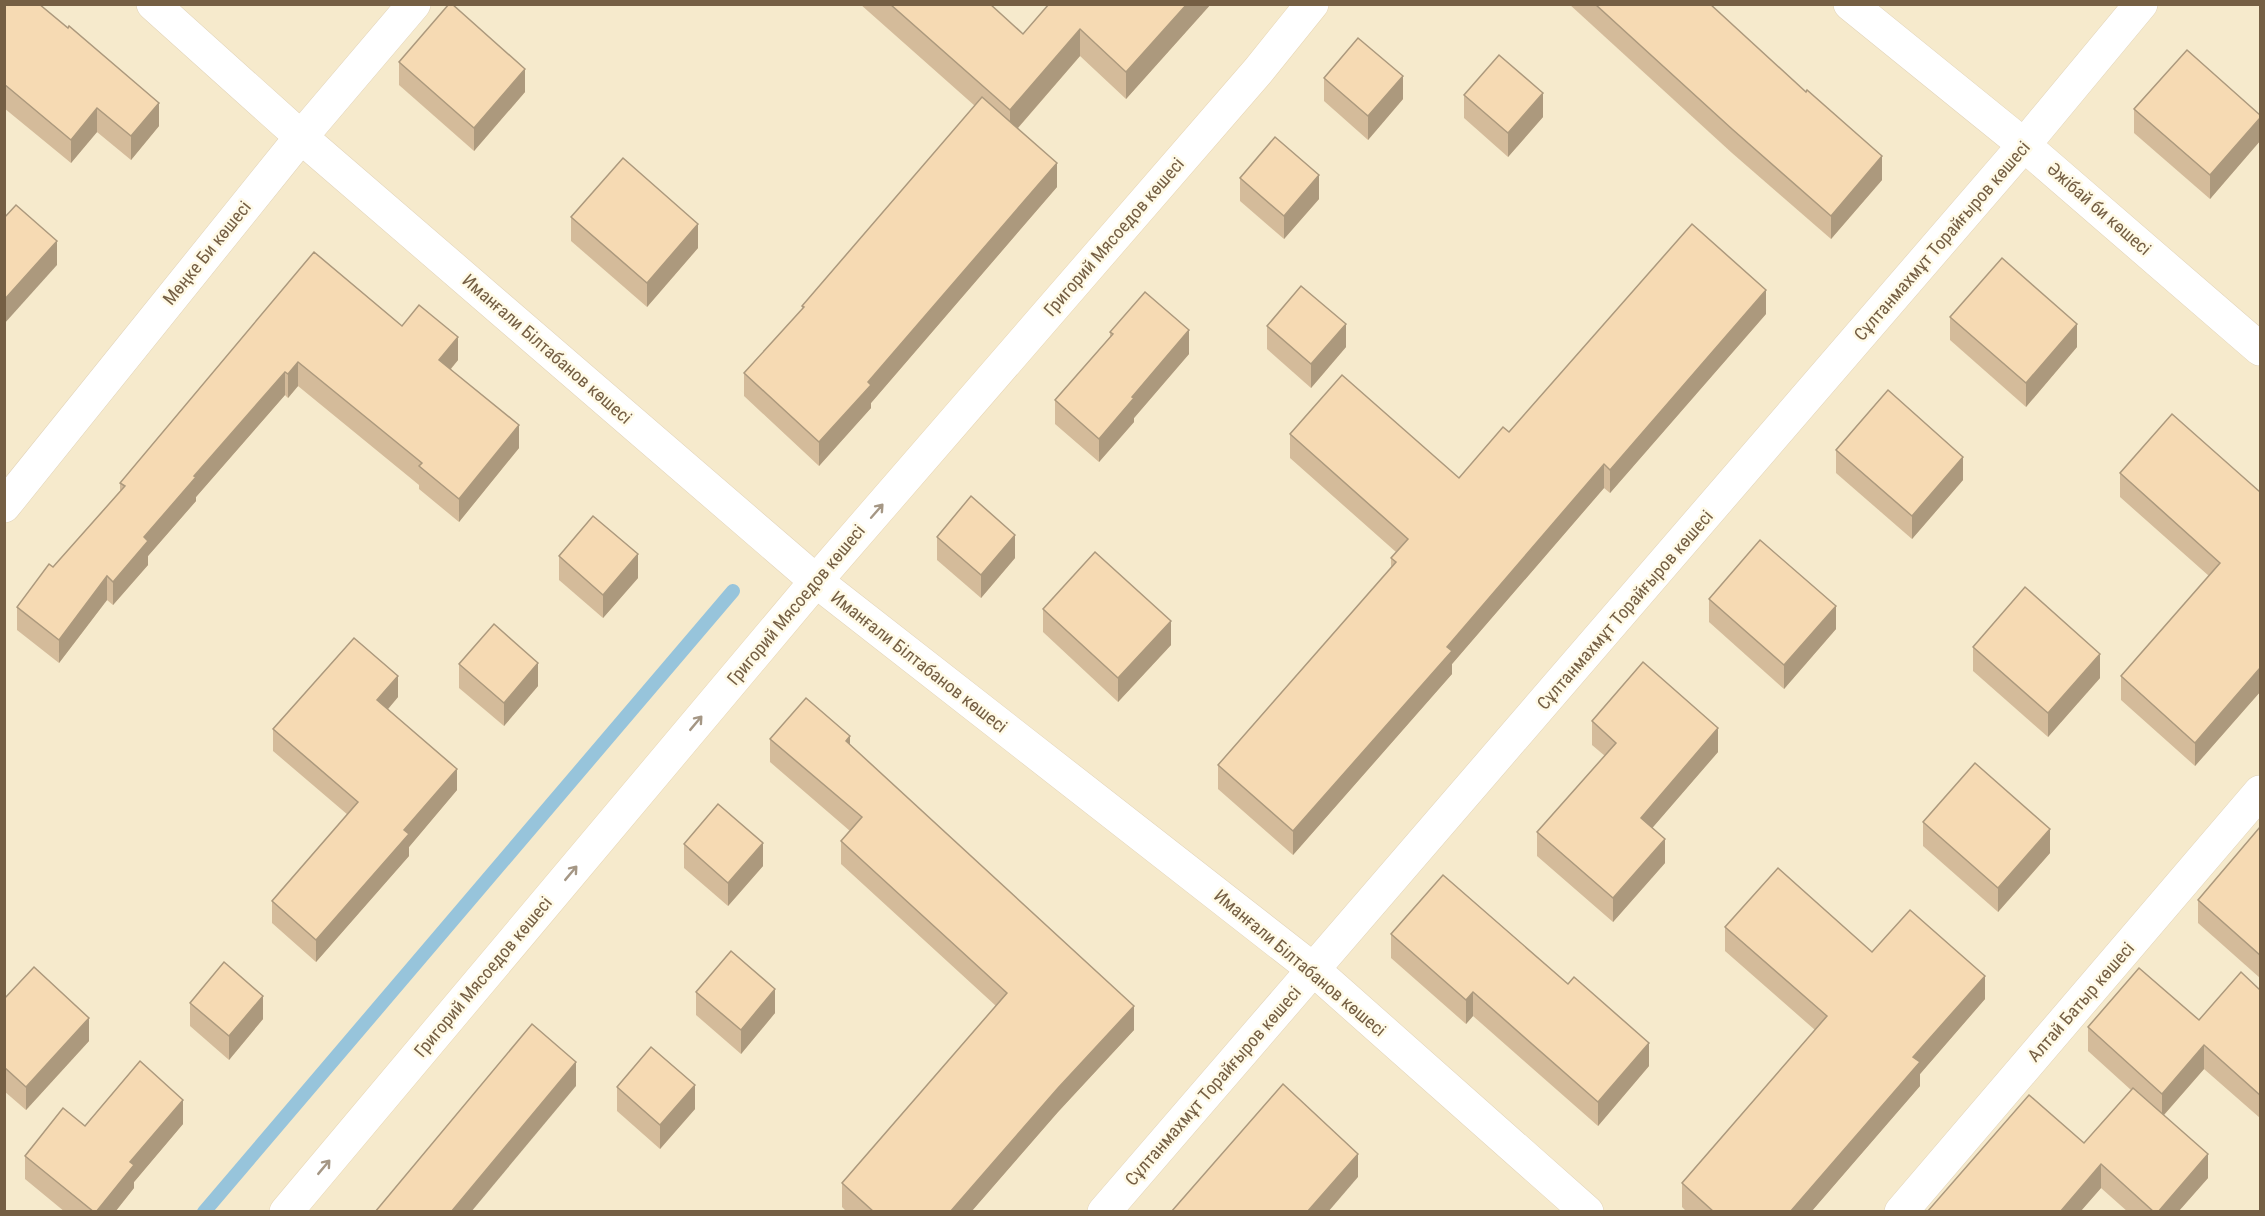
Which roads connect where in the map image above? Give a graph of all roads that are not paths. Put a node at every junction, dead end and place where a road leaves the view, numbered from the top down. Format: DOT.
graph roads {
  1 [pos="153,4"];
  2 [pos="414,4"];
  3 [pos="1312,4"];
  4 [pos="1850,4"];
  5 [pos="2141,4"];
  6 [pos="301,137"];
  7 [pos="2024,145"];
  8 [pos="2260,349"];
  9 [pos="4,506"];
  10 [pos="816,581"];
  11 [pos="2260,792"];
  12 [pos="1314,970"];
  13 [pos="286,1212"];
  14 [pos="1104,1212"];
  15 [pos="1587,1212"];
  16 [pos="1901,1212"];
  1 -- 6 [label="street, Иманғали Білтабанов көшесі"];
  2 -- 6 [label="street, Мөңке Би көшесі"];
  10 -- 3 [label="street, Григорий Мясоедов көшесі, one-way"];
  4 -- 7 [label="street, Әжібай би көшесі"];
  5 -- 7 [label="street, Сұлтанмахмұт Торайғыров көшесі"];
  6 -- 9 [label="street, Мөңке Би көшесі"];
  6 -- 10 [label="street, Иманғали Білтабанов көшесі"];
  7 -- 8 [label="street, Әжібай би көшесі"];
  7 -- 12 [label="street, Сұлтанмахмұт Торайғыров көшесі"];
  10 -- 12 [label="street, Иманғали Білтабанов көшесі"];
  13 -- 10 [label="street, Григорий Мясоедов көшесі, one-way"];
  11 -- 16 [label="street, Алтай Батыр көшесі"];
  12 -- 14 [label="street, Сұлтанмахмұт Торайғыров көшесі"];
  12 -- 15 [label="street, Иманғали Білтабанов көшесі"];
}
